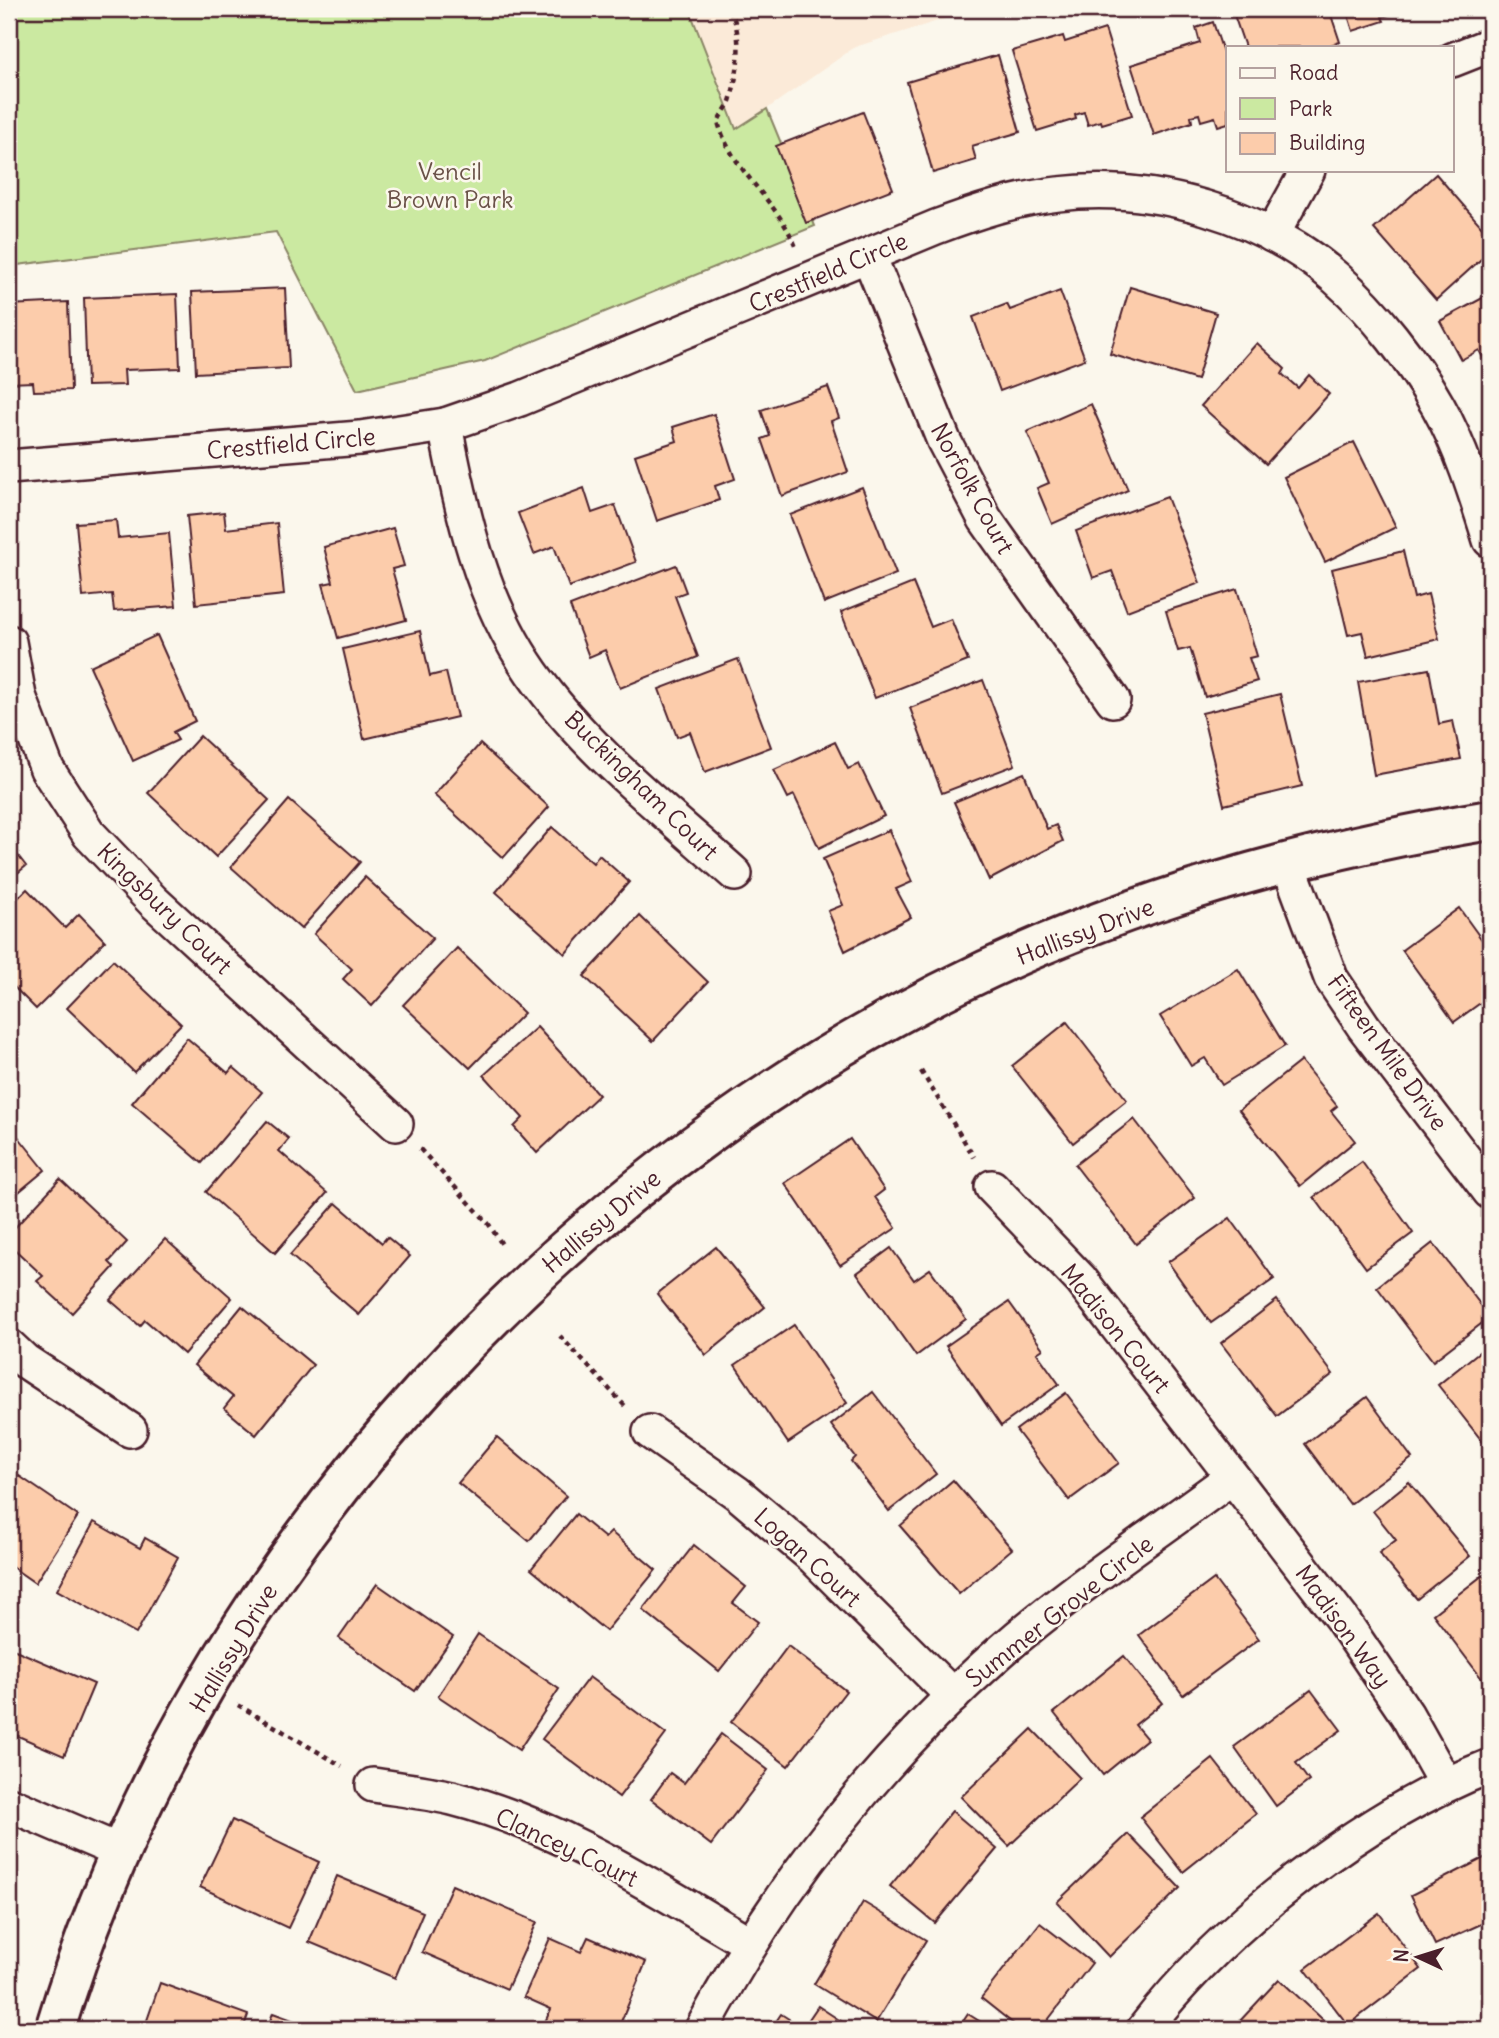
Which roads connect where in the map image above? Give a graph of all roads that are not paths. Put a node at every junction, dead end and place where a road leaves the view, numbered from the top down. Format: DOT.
graph roads {
  1 [pos="1490,46"];
  2 [pos="1454,60"];
  3 [pos="1307,172"];
  4 [pos="1272,235"];
  5 [pos="869,256"];
  6 [pos="445,425"];
  7 [pos="9,467"];
  8 [pos="1490,540"];
  9 [pos="9,642"];
  10 [pos="1113,700"];
  11 [pos="1490,820"];
  12 [pos="1288,863"];
  13 [pos="735,874"];
  14 [pos="396,1124"];
  15 [pos="992,1187"];
  16 [pos="1490,1192"];
  17 [pos="9,1346"];
  18 [pos="130,1430"];
  19 [pos="650,1432"];
  20 [pos="1232,1477"];
  21 [pos="953,1696"];
  22 [pos="1490,1766"];
  23 [pos="1445,1783"];
  24 [pos="373,1785"];
  25 [pos="9,1804"];
  26 [pos="121,1852"];
  27 [pos="749,1944"];
  28 [pos="55,2029"];
  29 [pos="702,2029"];
  30 [pos="1144,2029"];
  1 -- 2 [label="street"];
  3 -- 4 [label="street"];
  4 -- 5 [label="street, Crestfield Circle"];
  4 -- 8 [label="street, Crestfield Circle"];
  5 -- 6 [label="street, Crestfield Circle"];
  5 -- 10 [label="street, Norfolk Court"];
  6 -- 7 [label="street, Crestfield Circle"];
  6 -- 13 [label="street, Buckingham Court"];
  9 -- 14 [label="street, Kingsbury Court"];
  11 -- 12 [label="street, Hallissy Drive"];
  12 -- 16 [label="street, Fifteen Mile Drive"];
  12 -- 26 [label="street, Hallissy Drive"];
  15 -- 20 [label="street, Madison Court"];
  17 -- 18 [label="street"];
  19 -- 21 [label="street, Logan Court"];
  20 -- 21 [label="street, Summer Grove Circle"];
  20 -- 23 [label="street, Madison Way"];
  21 -- 27 [label="street, Summer Grove Circle"];
  22 -- 23 [label="street"];
  23 -- 30 [label="street"];
  24 -- 27 [label="street, Clancey Court"];
  25 -- 26 [label="street"];
  26 -- 28 [label="street, Hallissy Drive"];
  27 -- 29 [label="street, Summer Grove Circle"];
}
